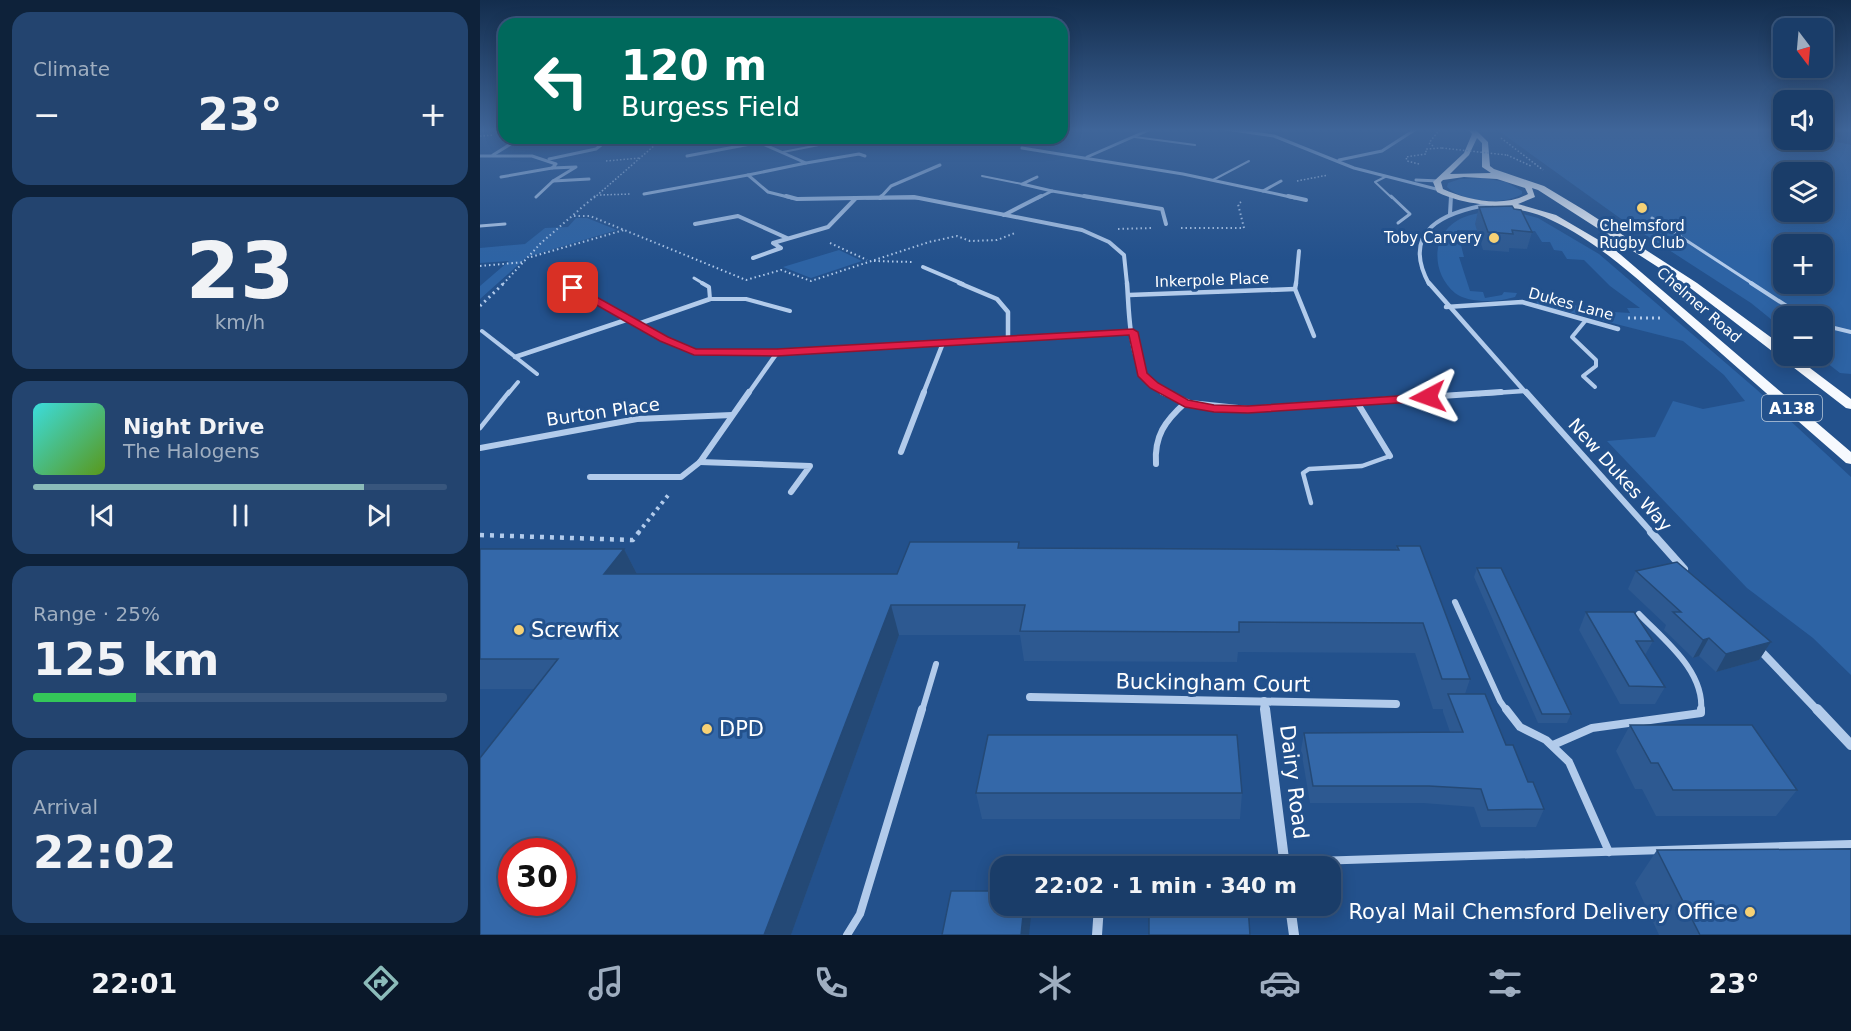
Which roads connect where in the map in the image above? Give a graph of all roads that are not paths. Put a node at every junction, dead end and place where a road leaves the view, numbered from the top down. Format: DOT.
graph roads {
  1 [pos="526,173"];
  2 [pos="567,173"];
  3 [pos="759,173"];
  4 [pos="922,173"];
  5 [pos="1171,173"];
  6 [pos="1227,173"];
  7 [pos="1373,173"];
  8 [pos="1450,173"];
  9 [pos="1482,173"];
  10 [pos="1496,173"];
  11 [pos="748,175"];
  12 [pos="982,176"];
  13 [pos="1387,176"];
  14 [pos="501,177"];
  15 [pos="1037,177"];
  16 [pos="1499,177"];
  17 [pos="1397,178"];
  18 [pos="589,179"];
  19 [pos="1213,180"];
  20 [pos="553,181"];
  21 [pos="1281,181"];
  22 [pos="1441,183"];
  23 [pos="1022,184"];
  24 [pos="1528,187"];
  25 [pos="1052,191"];
  26 [pos="1263,191"];
  27 [pos="644,194"];
  28 [pos="1451,196"];
  29 [pos="536,197"];
  30 [pos="856,198"];
  31 [pos="880,198"];
  32 [pos="1306,200"];
  33 [pos="1501,203"];
  34 [pos="1450,214"];
  35 [pos="1003,215"];
  36 [pos="1652,218"];
  37 [pos="1398,223"];
  38 [pos="1595,223"];
  39 [pos="505,224"];
  40 [pos="695,224"];
  41 [pos="1166,224"];
  42 [pos="480,226"];
  43 [pos="787,238"];
  44 [pos="1299,251"];
  45 [pos="753,258"];
  46 [pos="923,267"];
  47 [pos="694,278"];
  48 [pos="573,288"];
  49 [pos="1295,289"];
  50 [pos="1129,295"];
  51 [pos="710,299"];
  52 [pos="1787,306"];
  53 [pos="1446,307"];
  54 [pos="790,311"];
  55 [pos="629,319"];
  56 [pos="1586,320"];
  57 [pos="638,324"];
  58 [pos="1833,328"];
  59 [pos="1618,329"];
  60 [pos="482,331"];
  61 [pos="1133,332"];
  62 [pos="1851,332"];
  63 [pos="1314,336"];
  64 [pos="1008,339"];
  65 [pos="943,343"];
  66 [pos="1773,345"];
  67 [pos="777,353"];
  68 [pos="515,357"];
  69 [pos="1801,366"];
  70 [pos="537,374"];
  71 [pos="518,382"];
  72 [pos="1595,387"];
  73 [pos="1524,391"];
  74 [pos="1357,402"];
  75 [pos="1185,403"];
  76 [pos="1851,405"];
  77 [pos="732,416"];
  78 [pos="480,428"];
  79 [pos="480,448"];
  80 [pos="901,452"];
  81 [pos="1390,456"];
  82 [pos="1851,460"];
  83 [pos="700,462"];
  84 [pos="1156,464"];
  85 [pos="590,477"];
  86 [pos="791,492"];
  87 [pos="1311,503"];
  88 [pos="1692,578"];
  89 [pos="1455,602"];
  90 [pos="1639,614"];
  91 [pos="1758,647"];
  92 [pos="936,664"];
  93 [pos="1030,697"];
  94 [pos="1264,701"];
  95 [pos="1396,704"];
  96 [pos="1553,745"];
  97 [pos="1851,746"];
  98 [pos="1851,844"];
  99 [pos="1609,852"];
  100 [pos="1283,856"];
  101 [pos="1341,863"];
  102 [pos="1098,916"];
  103 [pos="1291,916"];
  104 [pos="847,935"];
  105 [pos="1097,935"];
  106 [pos="1294,935"];
  1 -- 14 [label="street"];
  2 -- 20 [label="street"];
  3 -- 11 [label="street"];
  4 -- 31 [label="street"];
  5 -- 19 [label="street"];
  6 -- 19 [label="lane"];
  7 -- 13 [label="street"];
  8 -- 22 [label="main road, Chelmer Road / A138"];
  9 -- 16 [label="main road, Chelmer Road / A138"];
  10 -- 38 [label="main road, Chelmer Road / A138"];
  11 -- 27 [label="street"];
  11 -- 30 [label="street"];
  12 -- 23 [label="lane"];
  13 -- 17 [label="street"];
  13 -- 37 [label="lane"];
  15 -- 23 [label="street"];
  16 -- 22 [label="main road, Chelmer Road / A138"];
  16 -- 24 [label="main road, Chelmer Road / A138"];
  17 -- 22 [label="street"];
  17 -- 22 [label="street"];
  18 -- 20 [label="street"];
  19 -- 26 [label="street"];
  20 -- 29 [label="street"];
  21 -- 26 [label="street"];
  22 -- 28 [label="main road, Chelmer Road / A138"];
  23 -- 25 [label="street"];
  24 -- 33 [label="main road"];
  24 -- 38 [label="main road, Chelmer Road / A138"];
  25 -- 35 [label="street"];
  25 -- 41 [label="street"];
  26 -- 32 [label="street"];
  28 -- 33 [label="main road, Chelmer Road / A138"];
  28 -- 34 [label="street"];
  30 -- 31 [label="street"];
  30 -- 43 [label="street"];
  31 -- 35 [label="street"];
  33 -- 34 [label="street, New Dukes Way"];
  33 -- 82 [label="main road, Chelmer Road / A138"];
  34 -- 53 [label="street, New Dukes Way"];
  35 -- 50 [label="street"];
  36 -- 52 [label="lane"];
  38 -- 66 [label="main road, Chelmer Road / A138"];
  39 -- 42 [label="lane"];
  40 -- 43 [label="street"];
  43 -- 45 [label="street"];
  44 -- 49 [label="street, Inkerpole Place"];
  46 -- 64 [label="street"];
  47 -- 51 [label="lane"];
  48 -- 55 [label="street"];
  49 -- 50 [label="street, Inkerpole Place"];
  49 -- 63 [label="street, Inkerpole Place"];
  50 -- 61 [label="street"];
  51 -- 54 [label="lane"];
  51 -- 57 [label="street"];
  53 -- 56 [label="street, Dukes Lane"];
  53 -- 73 [label="street, New Dukes Way"];
  55 -- 57 [label="street"];
  55 -- 68 [label="street"];
  56 -- 59 [label="street, Dukes Lane"];
  56 -- 72 [label="lane"];
  57 -- 67 [label="street"];
  58 -- 62 [label="lane"];
  60 -- 68 [label="lane"];
  61 -- 64 [label="street"];
  61 -- 75 [label="street"];
  64 -- 65 [label="street"];
  65 -- 67 [label="street"];
  65 -- 80 [label="street"];
  67 -- 77 [label="street"];
  68 -- 70 [label="lane"];
  69 -- 76 [label="main road, Chelmer Road / A138"];
  71 -- 78 [label="lane"];
  73 -- 74 [label="street"];
  73 -- 88 [label="street, New Dukes Way"];
  74 -- 75 [label="street"];
  74 -- 81 [label="street"];
  75 -- 84 [label="street"];
  77 -- 79 [label="street, Burton Place"];
  77 -- 83 [label="street"];
  81 -- 87 [label="lane"];
  83 -- 85 [label="street"];
  83 -- 86 [label="street"];
  89 -- 96 [label="lane"];
  90 -- 96 [label="lane"];
  91 -- 97 [label="street"];
  92 -- 104 [label="lane"];
  93 -- 94 [label="street, Buckingham Court"];
  94 -- 95 [label="street, Buckingham Court"];
  94 -- 100 [label="street, Dairy Road"];
  96 -- 99 [label="lane"];
  98 -- 99 [label="lane"];
  99 -- 101 [label="lane"];
  102 -- 105 [label="street"];
  103 -- 106 [label="street"];
}
